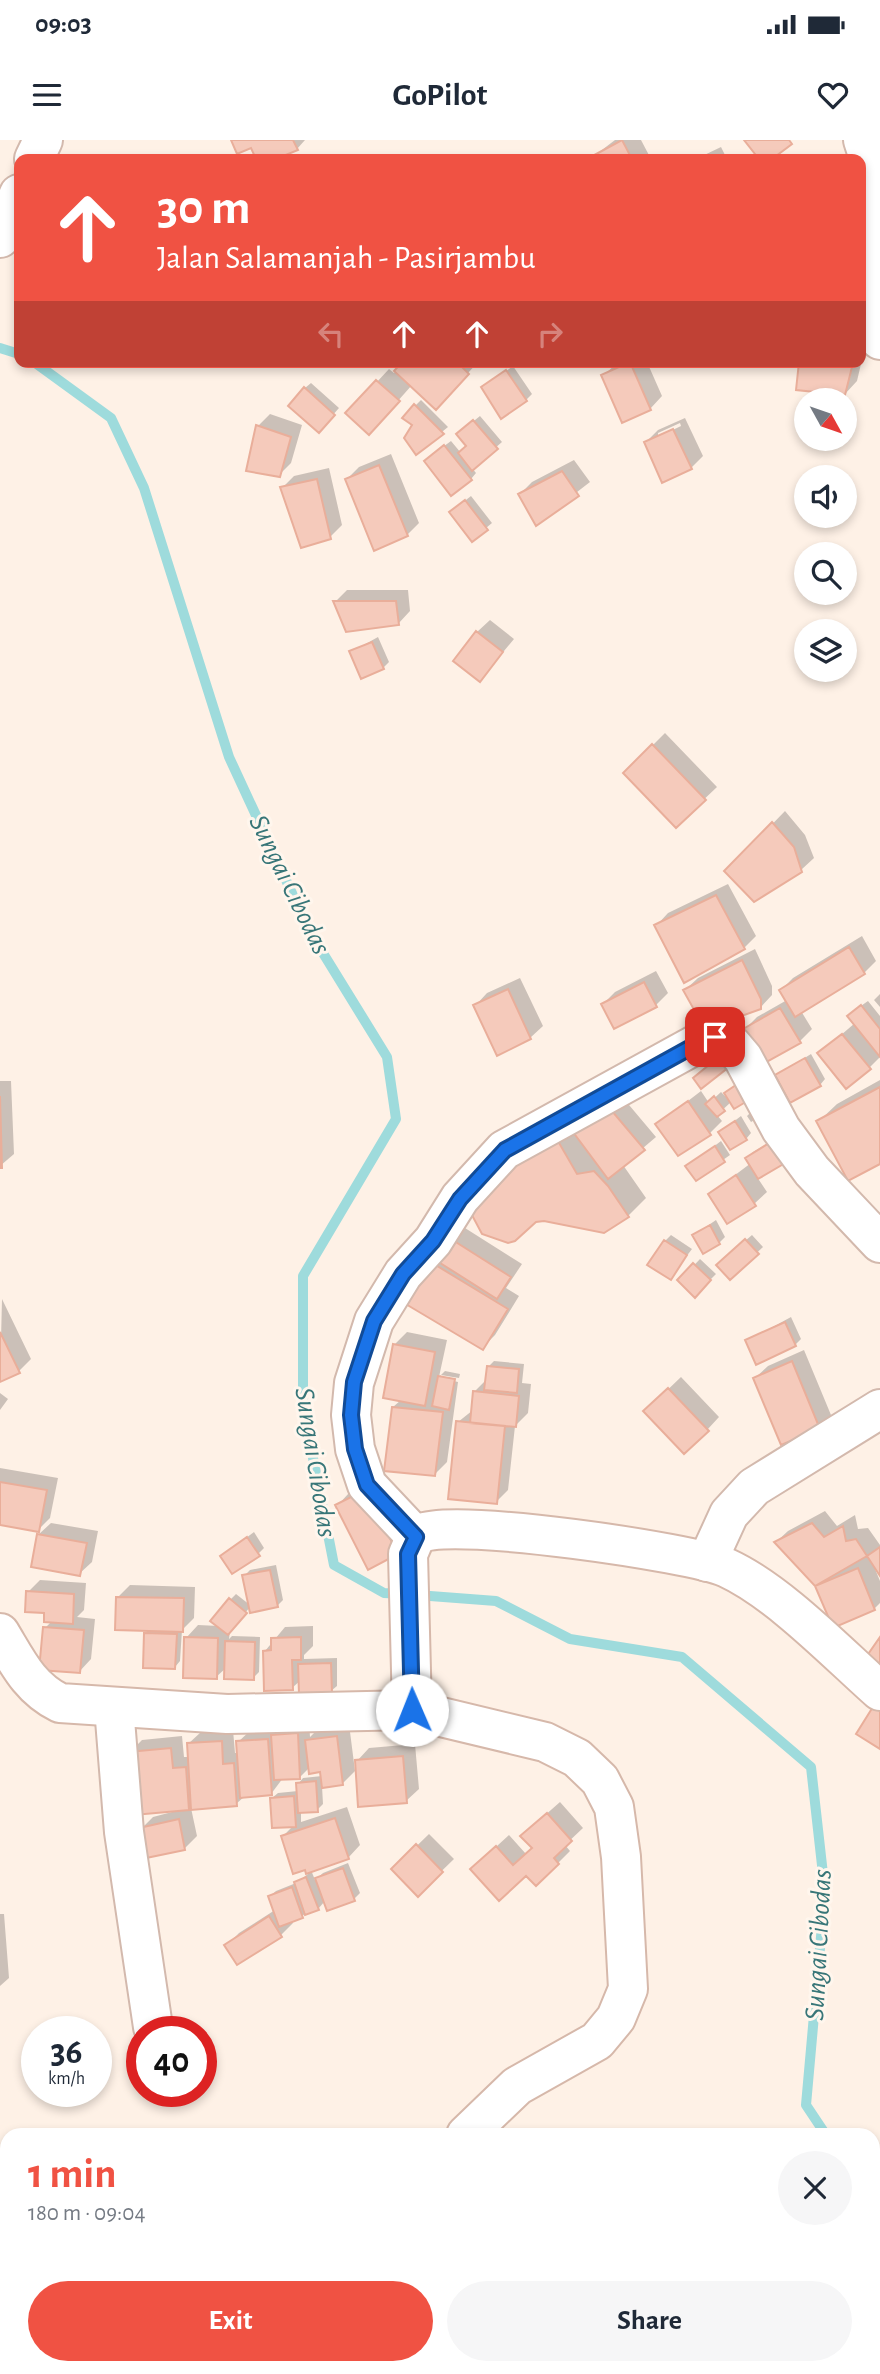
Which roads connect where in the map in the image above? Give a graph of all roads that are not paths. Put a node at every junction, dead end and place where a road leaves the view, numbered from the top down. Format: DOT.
graph roads {
  1 [pos="863,140"];
  2 [pos="880,192"];
  3 [pos="880,200"];
  4 [pos="14,206"];
  5 [pos="0,238"];
  6 [pos="880,340"];
  7 [pos="880,1243"];
  8 [pos="880,1409"];
  9 [pos="414,1555"];
  10 [pos="707,1562"];
  11 [pos="0,1633"];
  12 [pos="880,1691"];
  13 [pos="114,1707"];
  14 [pos="412,1710"];
  15 [pos="151,2016"];
  16 [pos="474,2128"];
  1 -- 2 [label="street"];
  3 -- 6 [label="street"];
  4 -- 5 [label="street"];
  7 -- 9 [label="street"];
  8 -- 10 [label="street"];
  9 -- 10 [label="street"];
  9 -- 14 [label="street"];
  10 -- 12 [label="street"];
  11 -- 13 [label="street"];
  13 -- 14 [label="street"];
  13 -- 15 [label="street"];
  14 -- 16 [label="street"];
}
